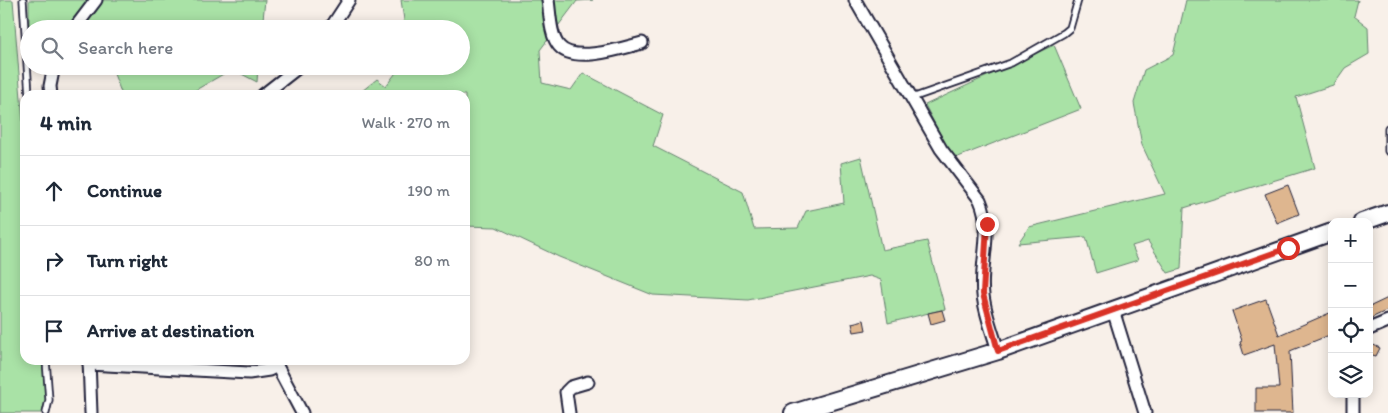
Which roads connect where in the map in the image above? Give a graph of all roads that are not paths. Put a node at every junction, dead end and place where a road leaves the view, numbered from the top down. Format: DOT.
graph roads {
  1 [pos="23,0"];
  2 [pos="96,0"];
  3 [pos="349,0"];
  4 [pos="548,0"];
  5 [pos="855,0"];
  6 [pos="1078,0"];
  7 [pos="24,20"];
  8 [pos="81,20"];
  9 [pos="336,20"];
  10 [pos="642,42"];
  11 [pos="28,75"];
  12 [pos="52,75"];
  13 [pos="289,75"];
  14 [pos="29,90"];
  15 [pos="50,90"];
  16 [pos="269,90"];
  17 [pos="912,98"];
  18 [pos="1388,128"];
  19 [pos="1388,152"];
  20 [pos="1388,213"];
  21 [pos="1373,218"];
  22 [pos="1328,233"];
  23 [pos="1113,310"];
  24 [pos="1388,321"];
  25 [pos="1373,327"];
  26 [pos="998,351"];
  27 [pos="46,365"];
  28 [pos="89,365"];
  29 [pos="133,365"];
  30 [pos="275,365"];
  31 [pos="278,365"];
  32 [pos="588,382"];
  33 [pos="1353,398"];
  34 [pos="1141,412"];
  35 [pos="46,413"];
  36 [pos="91,413"];
  37 [pos="302,413"];
  38 [pos="569,413"];
  39 [pos="792,413"];
  40 [pos="1353,413"];
  1 -- 7 [label="lane"];
  2 -- 8 [label="street"];
  3 -- 9 [label="street"];
  4 -- 10 [label="street"];
  5 -- 17 [label="street"];
  6 -- 17 [label="lane"];
  11 -- 14 [label="lane"];
  12 -- 15 [label="street"];
  13 -- 16 [label="street"];
  17 -- 26 [label="street"];
  18 -- 19 [label="lane"];
  20 -- 21 [label="street"];
  22 -- 23 [label="street"];
  23 -- 26 [label="street"];
  23 -- 34 [label="street"];
  24 -- 25 [label="street"];
  26 -- 39 [label="street"];
  27 -- 35 [label="lane"];
  28 -- 36 [label="street"];
  29 -- 30 [label="street"];
  31 -- 37 [label="street"];
  32 -- 38 [label="street"];
  33 -- 40 [label="street"];
}
